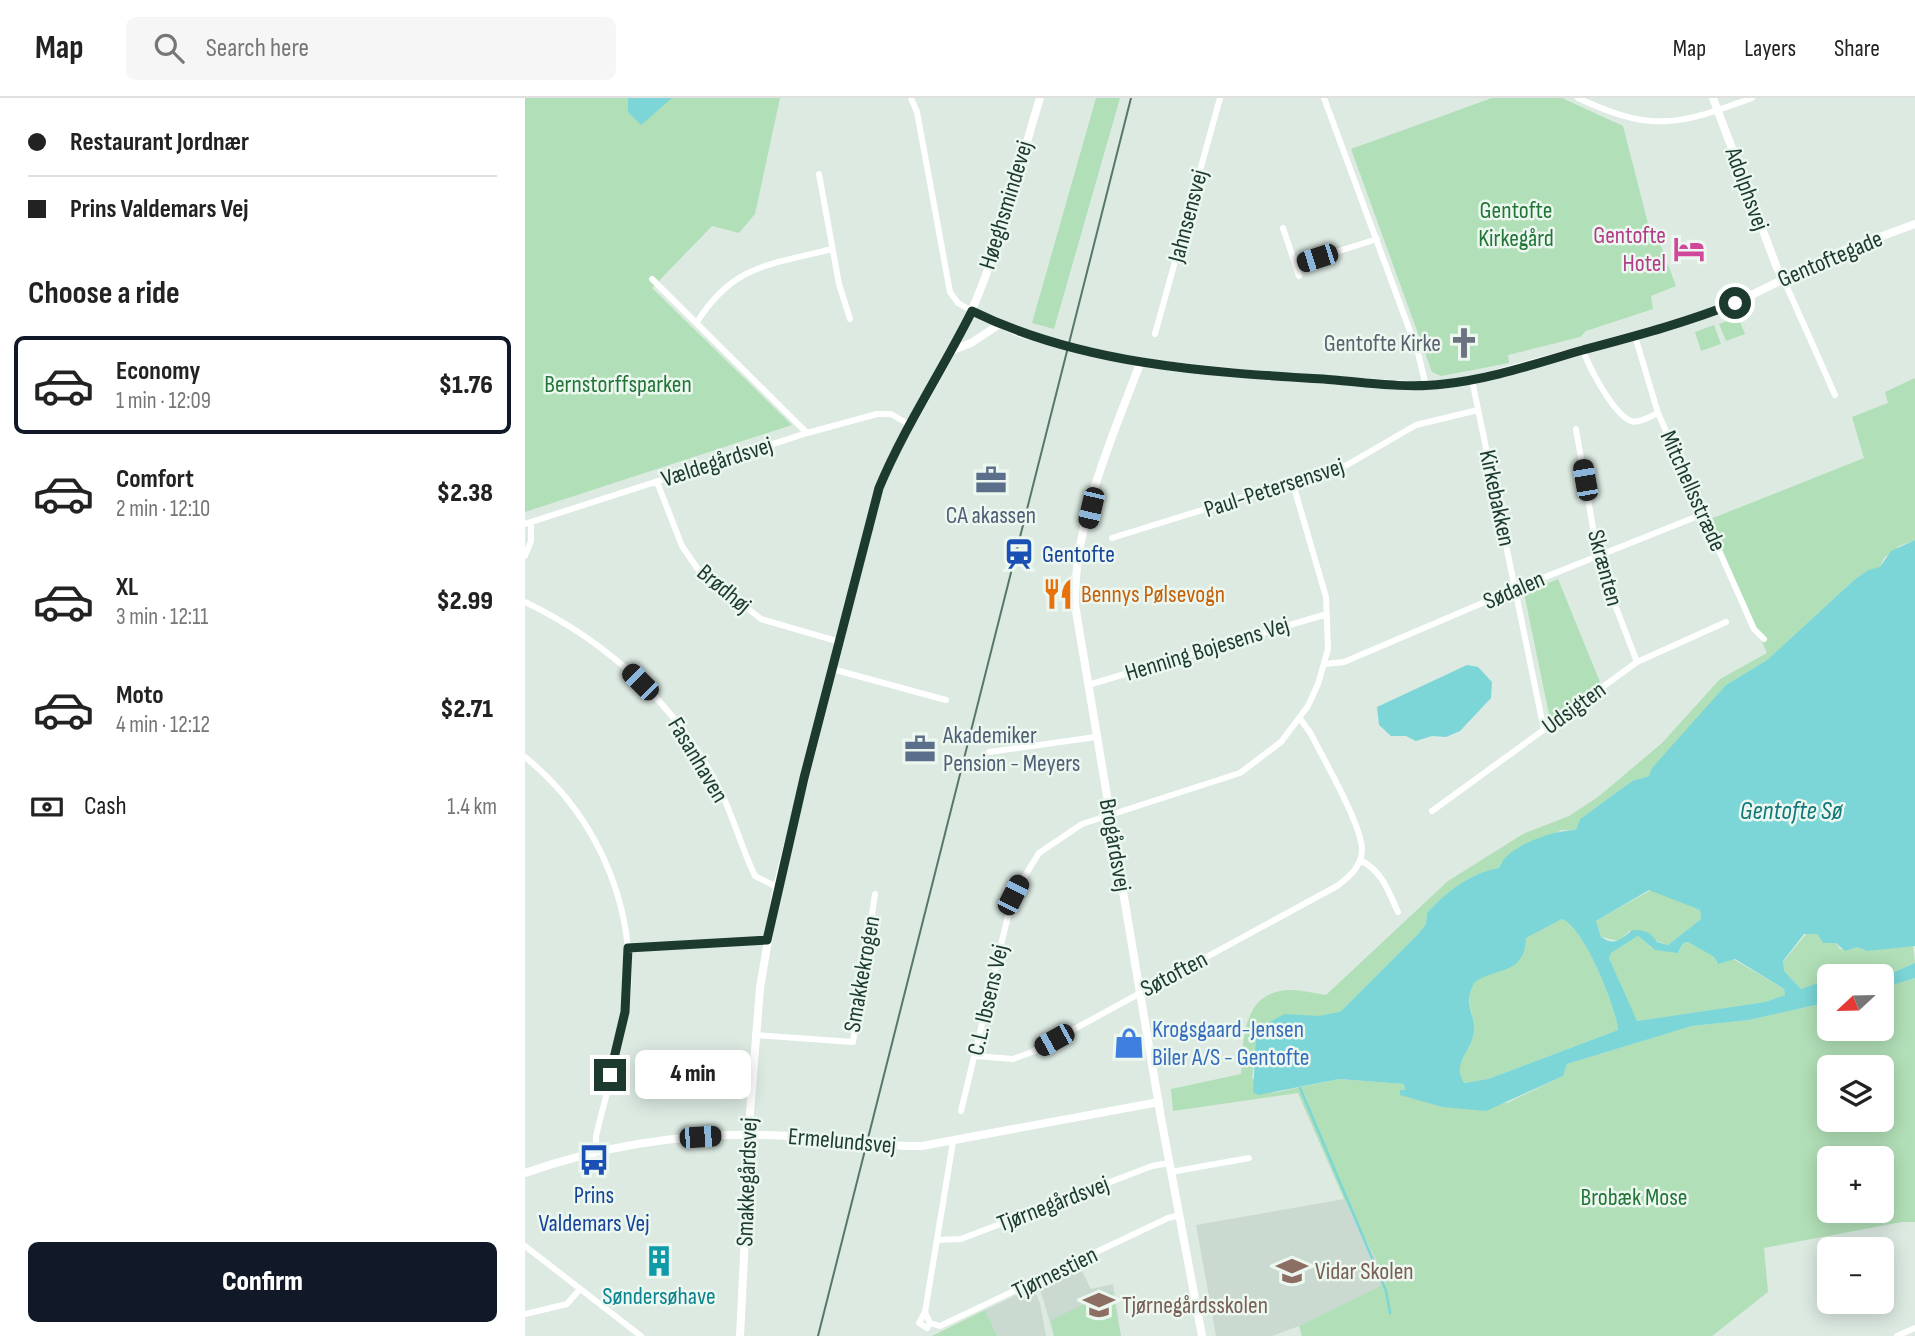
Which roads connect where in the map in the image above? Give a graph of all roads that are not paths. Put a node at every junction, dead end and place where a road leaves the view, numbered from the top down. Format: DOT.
graph roads {
  1 [pos="1040,98"];
  2 [pos="1220,98"];
  3 [pos="1325,98"];
  4 [pos="1578,98"];
  5 [pos="1713,98"];
  6 [pos="1752,98"];
  7 [pos="915,99"];
  8 [pos="1718,111"];
  9 [pos="819,174"];
  10 [pos="1915,224"];
  11 [pos="1283,228"];
  12 [pos="1377,239"];
  13 [pos="832,249"];
  14 [pos="1296,265"];
  15 [pos="1299,275"];
  16 [pos="1783,278"];
  17 [pos="652,279"];
  18 [pos="972,311"];
  19 [pos="850,319"];
  20 [pos="697,322"];
  21 [pos="1000,324"];
  22 [pos="1155,334"];
  23 [pos="1635,336"];
  24 [pos="953,350"];
  25 [pos="1583,350"];
  26 [pos="1141,361"];
  27 [pos="1472,380"];
  28 [pos="1426,386"];
  29 [pos="1835,395"];
  30 [pos="1478,410"];
  31 [pos="1658,414"];
  32 [pos="910,425"];
  33 [pos="1576,429"];
  34 [pos="807,433"];
  35 [pos="657,482"];
  36 [pos="1293,484"];
  37 [pos="1703,514"];
  38 [pos="528,524"];
  39 [pos="1112,538"];
  40 [pos="1598,555"];
  41 [pos="525,556"];
  42 [pos="1516,589"];
  43 [pos="525,602"];
  44 [pos="1328,614"];
  45 [pos="1726,622"];
  46 [pos="1764,639"];
  47 [pos="840,642"];
  48 [pos="1637,662"];
  49 [pos="1325,664"];
  50 [pos="832,669"];
  51 [pos="1088,685"];
  52 [pos="946,700"];
  53 [pos="1301,720"];
  54 [pos="1544,730"];
  55 [pos="1097,737"];
  56 [pos="989,752"];
  57 [pos="525,757"];
  58 [pos="1432,811"];
  59 [pos="1110,814"];
  60 [pos="1360,860"];
  61 [pos="777,887"];
  62 [pos="875,894"];
  63 [pos="1398,912"];
  64 [pos="767,940"];
  65 [pos="628,948"];
  66 [pos="1141,992"];
  67 [pos="755,1035"];
  68 [pos="975,1056"];
  69 [pos="1159,1102"];
  70 [pos="961,1111"];
  71 [pos="953,1142"];
  72 [pos="596,1152"];
  73 [pos="1249,1158"];
  74 [pos="1170,1167"];
  75 [pos="525,1173"];
  76 [pos="1180,1215"];
  77 [pos="937,1240"];
  78 [pos="525,1246"];
  79 [pos="579,1290"];
  80 [pos="525,1314"];
  81 [pos="1915,1328"];
  82 [pos="629,1332"];
  83 [pos="641,1336"];
  84 [pos="740,1336"];
  85 [pos="1202,1336"];
  86 [pos="1897,1336"];
  1 -- 18 [label="street, Høeghsmindevej"];
  2 -- 22 [label="street, Jahnsensvej"];
  3 -- 12 [label="street"];
  4 -- 8 [label="street"];
  5 -- 8 [label="street, Adolphsvej"];
  6 -- 8 [label="street"];
  7 -- 18 [label="street"];
  8 -- 16 [label="street, Adolphsvej"];
  9 -- 13 [label="street"];
  10 -- 16 [label="street, Gentoftegade"];
  11 -- 14 [label="street"];
  12 -- 14 [label="street"];
  12 -- 28 [label="street"];
  13 -- 19 [label="street"];
  13 -- 20 [label="street"];
  14 -- 15 [label="street"];
  16 -- 23 [label="street, Gentoftegade"];
  16 -- 29 [label="street"];
  17 -- 20 [label="street"];
  18 -- 21 [label="street, Gentoftegade"];
  18 -- 24 [label="street, Smakkegårdsvej"];
  20 -- 34 [label="street"];
  21 -- 24 [label="street"];
  21 -- 26 [label="street, Gentoftegade, bridge"];
  23 -- 25 [label="street, Gentoftegade"];
  23 -- 31 [label="street, Mitchellsstræde"];
  24 -- 32 [label="street, Smakkegårdsvej"];
  25 -- 27 [label="street, Gentoftegade"];
  25 -- 31 [label="street"];
  26 -- 28 [label="street, Gentoftegade"];
  26 -- 51 [label="street, Brogårdsvej"];
  27 -- 28 [label="street, Gentoftegade"];
  27 -- 30 [label="street, Kirkebakken"];
  30 -- 36 [label="street, Paul-Petersensvej"];
  30 -- 42 [label="street, Kirkebakken"];
  31 -- 37 [label="street, Mitchellsstræde"];
  32 -- 34 [label="street, Vældegårdsvej"];
  32 -- 47 [label="street, Smakkegårdsvej"];
  33 -- 40 [label="street, Skrænten"];
  34 -- 35 [label="street, Vældegårdsvej"];
  35 -- 38 [label="street, Vældegårdsvej"];
  35 -- 47 [label="street, Brødhøj"];
  36 -- 39 [label="street, Paul-Petersensvej"];
  36 -- 44 [label="street, C.L. Ibsens Vej"];
  37 -- 40 [label="street, Sødalen"];
  37 -- 46 [label="street, Mitchellsstræde"];
  38 -- 41 [label="street"];
  40 -- 42 [label="street, Sødalen"];
  40 -- 48 [label="street, Skrænten"];
  42 -- 49 [label="street, Sødalen"];
  42 -- 54 [label="street, Kirkebakken"];
  43 -- 61 [label="street, Fasanhaven"];
  44 -- 49 [label="street, C.L. Ibsens Vej"];
  44 -- 51 [label="street, Henning Bojesens Vej"];
  45 -- 48 [label="street, Udsigten"];
  47 -- 50 [label="street, Smakkegårdsvej"];
  48 -- 54 [label="street, Udsigten"];
  49 -- 53 [label="street, C.L. Ibsens Vej"];
  50 -- 52 [label="street"];
  50 -- 61 [label="street, Smakkegårdsvej"];
  51 -- 55 [label="street, Brogårdsvej"];
  53 -- 59 [label="street, C.L. Ibsens Vej"];
  53 -- 60 [label="street"];
  54 -- 58 [label="street, Udsigten"];
  55 -- 56 [label="street"];
  55 -- 59 [label="street, Brogårdsvej"];
  57 -- 65 [label="street"];
  59 -- 66 [label="street, Brogårdsvej"];
  59 -- 68 [label="street, C.L. Ibsens Vej"];
  60 -- 63 [label="street"];
  60 -- 66 [label="street, Søtoften"];
  61 -- 64 [label="street, Smakkegårdsvej"];
  62 -- 67 [label="street, Smakkekrogen"];
  64 -- 65 [label="street"];
  64 -- 67 [label="street, Smakkegårdsvej"];
  65 -- 72 [label="street"];
  66 -- 68 [label="street, Søtoften"];
  66 -- 69 [label="street, Brogårdsvej"];
  67 -- 84 [label="street, Smakkegårdsvej, bridge"];
  68 -- 70 [label="street, C.L. Ibsens Vej"];
  69 -- 71 [label="street, Ermelundsvej"];
  69 -- 74 [label="street, Brogårdsvej"];
  71 -- 72 [label="street, Ermelundsvej"];
  71 -- 77 [label="street"];
  72 -- 75 [label="street, Ermelundsvej"];
  73 -- 74 [label="street, Tjørnegårdsvej"];
  74 -- 76 [label="street, Brogårdsvej"];
  74 -- 77 [label="street, Tjørnegårdsvej"];
  76 -- 77 [label="street, Tjørnestien"];
  76 -- 85 [label="street, Brogårdsvej"];
  78 -- 79 [label="street"];
  79 -- 80 [label="street"];
  79 -- 82 [label="street"];
  81 -- 86 [label="street"];
  82 -- 83 [label="street"];
}
